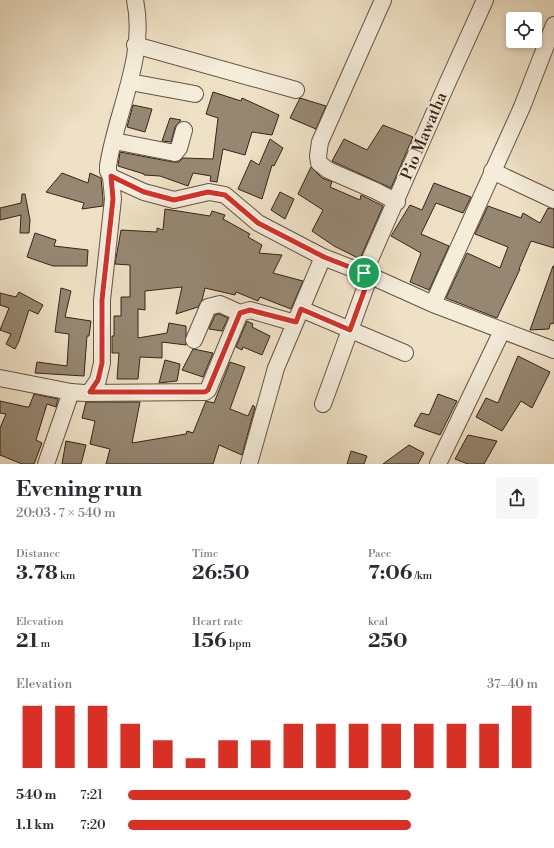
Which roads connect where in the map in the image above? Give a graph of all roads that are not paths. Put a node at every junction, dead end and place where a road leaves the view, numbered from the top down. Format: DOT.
graph roads {
  1 [pos="135,0"];
  2 [pos="383,0"];
  3 [pos="485,0"];
  4 [pos="554,25"];
  5 [pos="135,45"];
  6 [pos="130,82"];
  7 [pos="296,90"];
  8 [pos="195,94"];
  9 [pos="184,130"];
  10 [pos="114,141"];
  11 [pos="492,171"];
  12 [pos="111,176"];
  13 [pos="554,200"];
  14 [pos="397,202"];
  15 [pos="324,257"];
  16 [pos="367,274"];
  17 [pos="434,304"];
  18 [pos="240,313"];
  19 [pos="298,316"];
  20 [pos="350,330"];
  21 [pos="502,331"];
  22 [pos="194,340"];
  23 [pos="554,350"];
  24 [pos="405,354"];
  25 [pos="0,378"];
  26 [pos="71,392"];
  27 [pos="90,392"];
  28 [pos="323,404"];
  29 [pos="46,464"];
  30 [pos="249,464"];
  31 [pos="438,464"];
  1 -- 5 [label="street"];
  2 -- 14 [label="street"];
  3 -- 14 [label="street, Pio Mawatha"];
  4 -- 11 [label="street"];
  5 -- 6 [label="street"];
  5 -- 7 [label="street"];
  6 -- 8 [label="street"];
  6 -- 10 [label="street"];
  9 -- 10 [label="street"];
  10 -- 12 [label="street"];
  11 -- 13 [label="street"];
  11 -- 17 [label="street"];
  12 -- 15 [label="street"];
  12 -- 27 [label="street"];
  14 -- 16 [label="street, Pio Mawatha"];
  15 -- 16 [label="street"];
  15 -- 19 [label="street"];
  16 -- 17 [label="street"];
  16 -- 20 [label="street, Pio Mawatha"];
  17 -- 21 [label="street"];
  18 -- 19 [label="street"];
  18 -- 22 [label="street"];
  18 -- 27 [label="street"];
  19 -- 20 [label="street"];
  19 -- 30 [label="street"];
  20 -- 24 [label="street"];
  20 -- 28 [label="street, Pio Mawatha"];
  21 -- 23 [label="street"];
  21 -- 31 [label="street"];
  25 -- 26 [label="street"];
  26 -- 27 [label="street"];
  26 -- 29 [label="street"];
}
